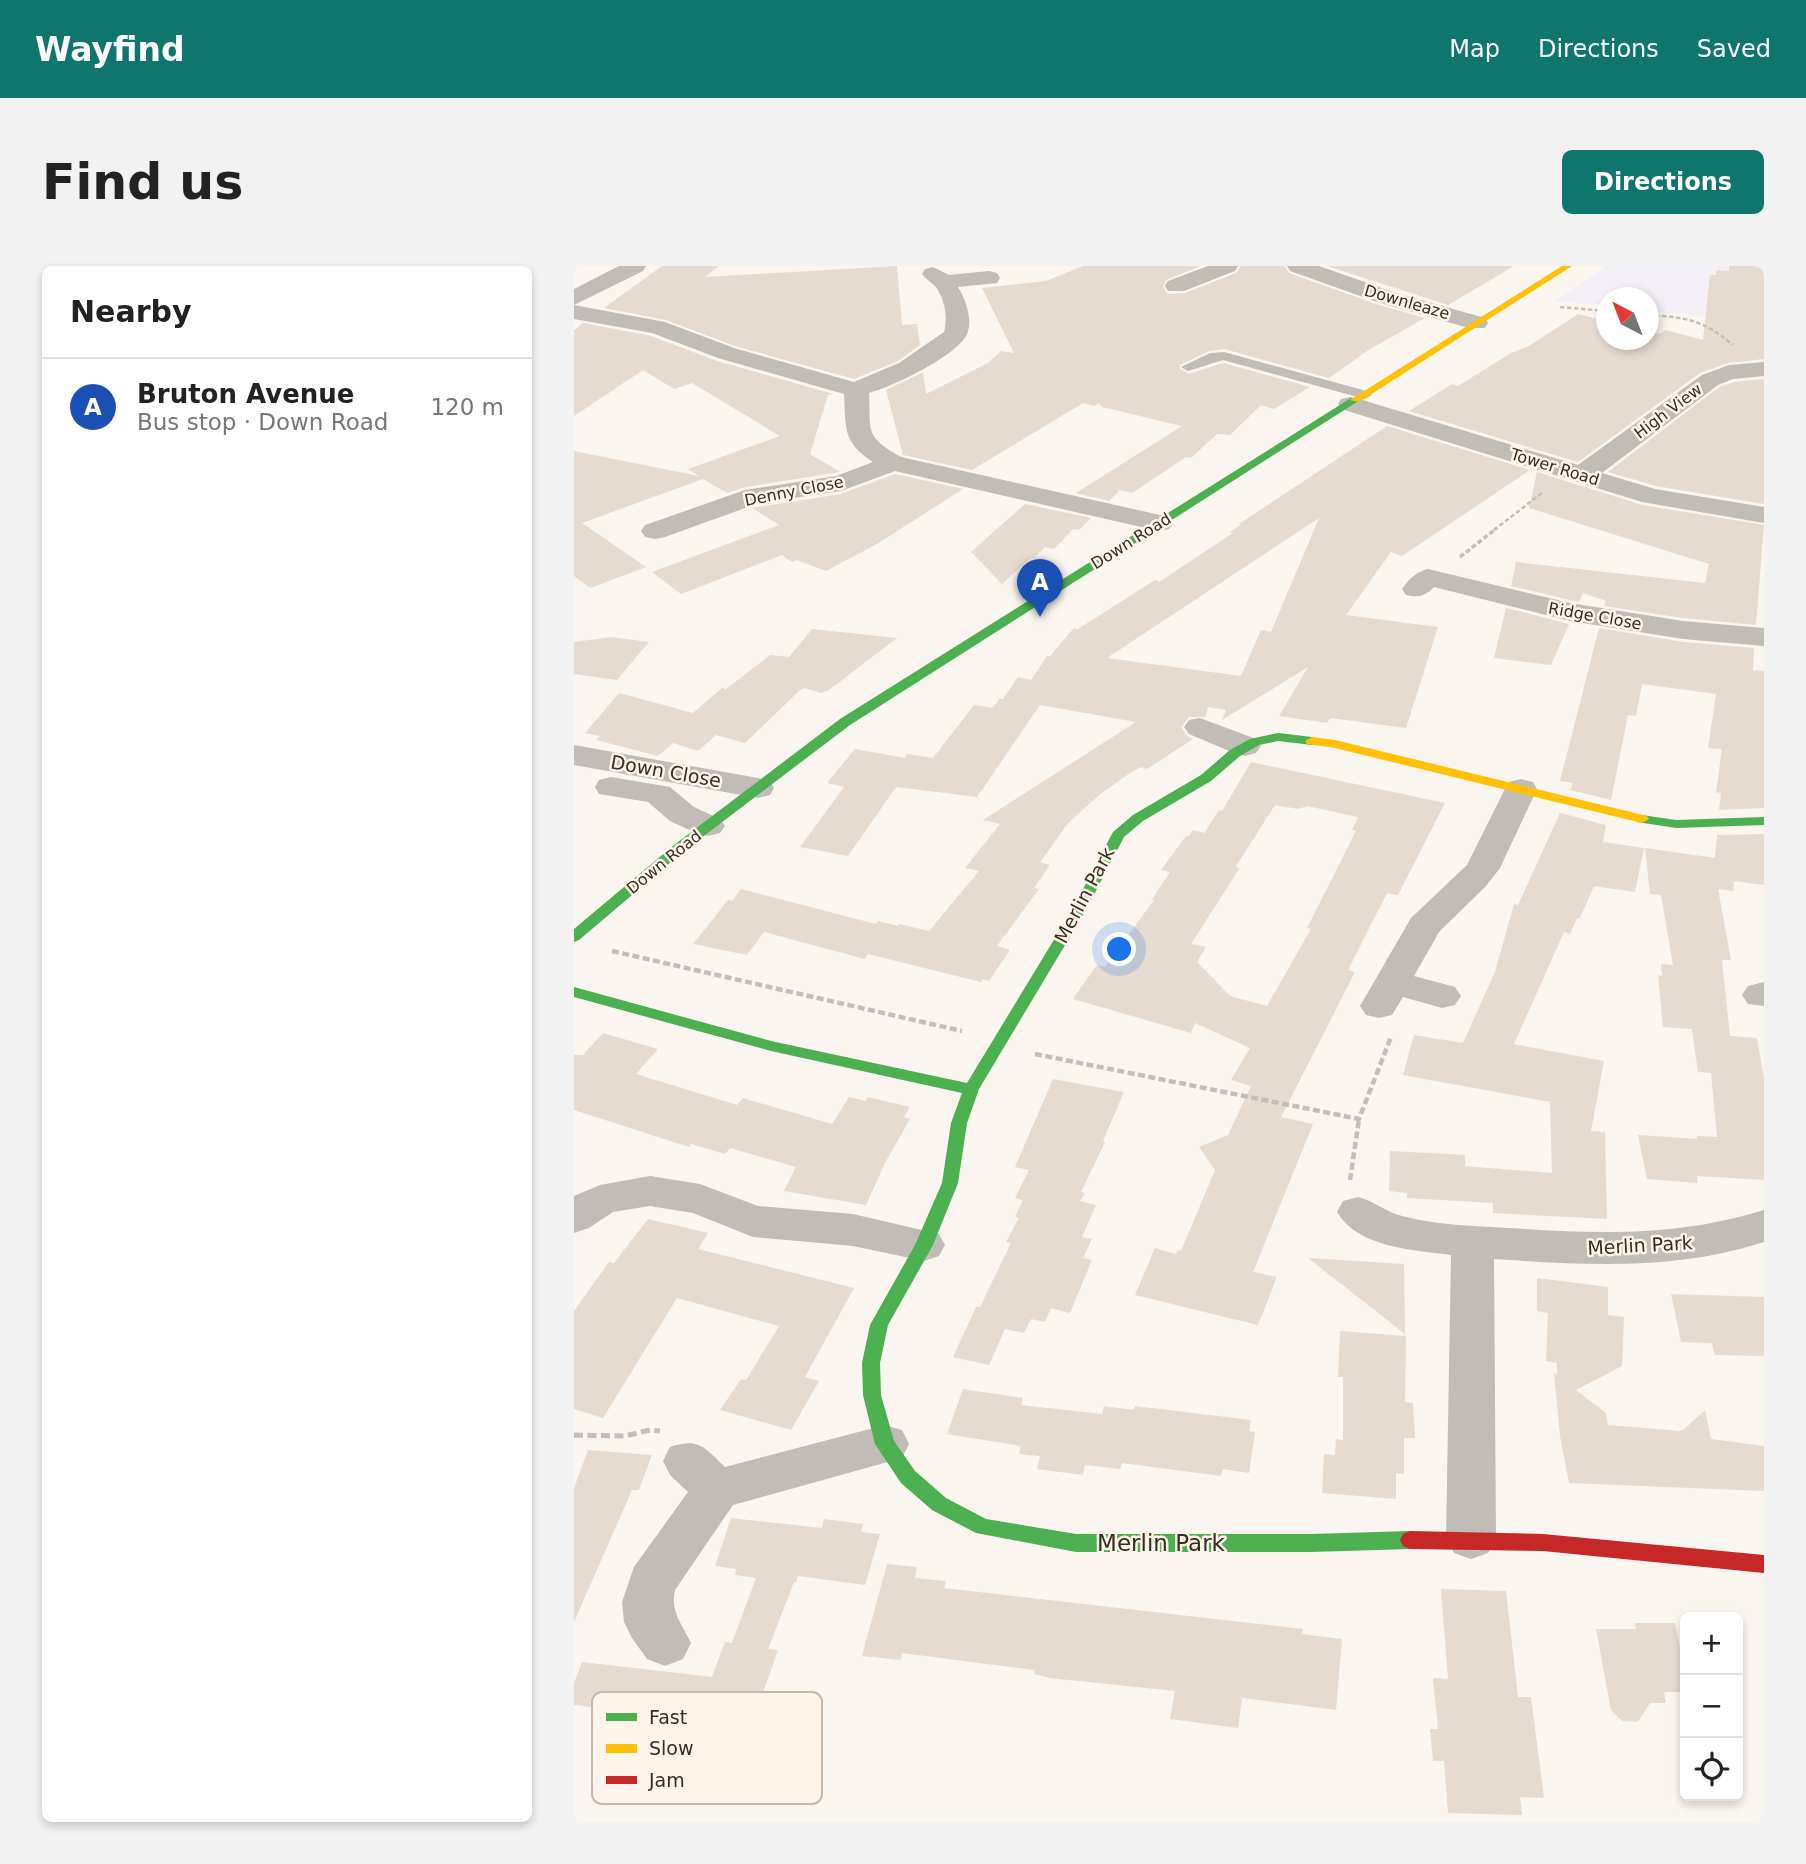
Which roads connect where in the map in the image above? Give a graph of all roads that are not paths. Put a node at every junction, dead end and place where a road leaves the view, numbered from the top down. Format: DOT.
graph roads {
  1 [pos="635,266"];
  2 [pos="1298,266"];
  3 [pos="1568,266"];
  4 [pos="1214,276"];
  5 [pos="989,278"];
  6 [pos="1176,286"];
  7 [pos="574,298"];
  8 [pos="574,312"];
  9 [pos="1477,323"];
  10 [pos="1188,367"];
  11 [pos="1762,369"];
  12 [pos="853,389"];
  13 [pos="1357,400"];
  14 [pos="893,463"];
  15 [pos="1576,473"];
  16 [pos="1764,515"];
  17 [pos="1159,523"];
  18 [pos="652,534"];
  19 [pos="1429,576"];
  20 [pos="1764,637"];
  21 [pos="1200,727"];
  22 [pos="1245,746"];
  23 [pos="574,755"];
  24 [pos="574,782"];
  25 [pos="758,788"];
  26 [pos="1521,789"];
  27 [pos="1764,821"];
  28 [pos="708,826"];
  29 [pos="574,937"];
  30 [pos="574,992"];
  31 [pos="1442,996"];
  32 [pos="971,1089"];
  33 [pos="1358,1212"];
  34 [pos="574,1217"];
  35 [pos="1764,1226"];
  36 [pos="1473,1242"];
  37 [pos="923,1245"];
  38 [pos="885,1444"];
  39 [pos="1471,1538"];
  40 [pos="1764,1564"];
  41 [pos="665,1643"];
  1 -- 7 [label="street"];
  2 -- 9 [label="street, Downleaze"];
  3 -- 9 [label="street, Down Road"];
  4 -- 6 [label="street"];
  5 -- 12 [label="street"];
  8 -- 12 [label="street"];
  9 -- 13 [label="street, Down Road"];
  10 -- 13 [label="lane"];
  11 -- 15 [label="street, High View"];
  12 -- 14 [label="street"];
  13 -- 15 [label="street, Tower Road"];
  13 -- 17 [label="street, Down Road"];
  14 -- 17 [label="street"];
  14 -- 18 [label="street, Denny Close"];
  15 -- 16 [label="street, Tower Road"];
  17 -- 25 [label="street, Down Road"];
  19 -- 20 [label="street, Ridge Close"];
  21 -- 22 [label="street"];
  22 -- 26 [label="street, Merlin Park"];
  22 -- 32 [label="street, Merlin Park"];
  23 -- 25 [label="street, Down Close"];
  24 -- 28 [label="street"];
  25 -- 28 [label="street, Down Road"];
  26 -- 27 [label="street, Merlin Park"];
  26 -- 31 [label="street"];
  28 -- 29 [label="street, Down Road"];
  30 -- 32 [label="street"];
  32 -- 37 [label="street, Merlin Park"];
  33 -- 36 [label="street, Merlin Park"];
  34 -- 37 [label="street"];
  35 -- 36 [label="street, Merlin Park"];
  36 -- 39 [label="street"];
  37 -- 38 [label="street, Merlin Park"];
  38 -- 39 [label="street, Merlin Park"];
  38 -- 41 [label="street"];
  39 -- 40 [label="street, Merlin Park"];
}
